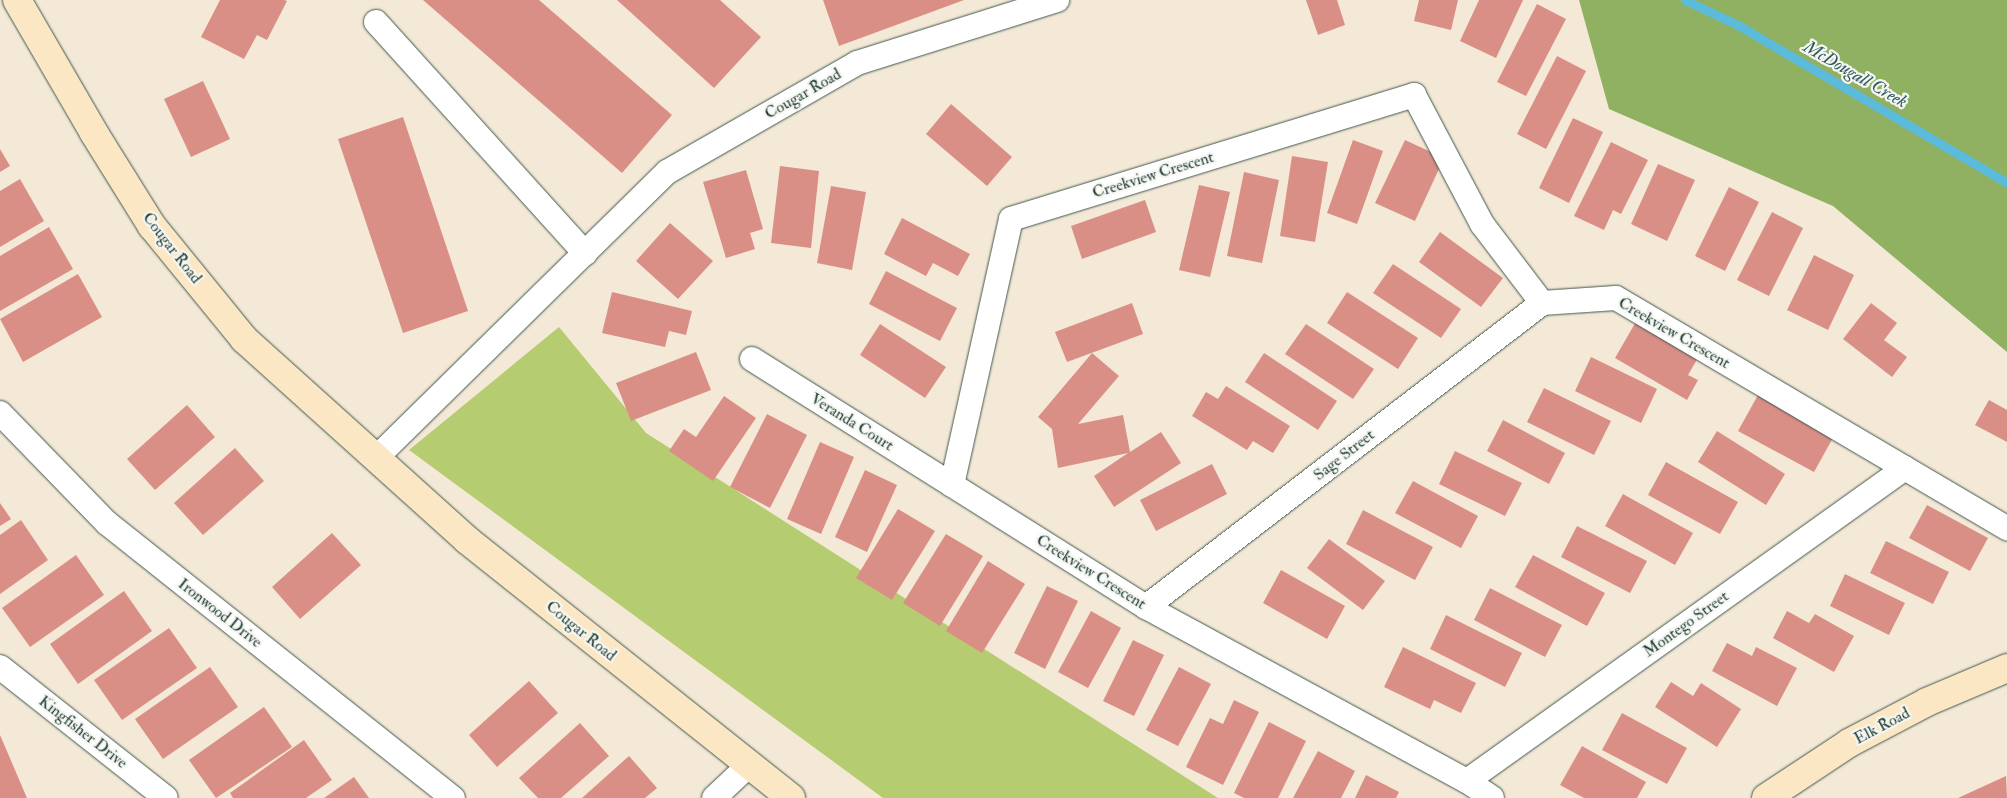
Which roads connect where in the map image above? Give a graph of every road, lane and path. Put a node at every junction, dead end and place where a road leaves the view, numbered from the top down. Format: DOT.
graph roads {
  1 [pos="17,0"];
  2 [pos="1057,0"];
  3 [pos="376,22"];
  4 [pos="585,252"];
  5 [pos="1542,303"];
  6 [pos="752,359"];
  7 [pos="0,413"];
  8 [pos="376,458"];
  9 [pos="1905,468"];
  10 [pos="952,485"];
  11 [pos="2007,528"];
  12 [pos="1146,607"];
  13 [pos="0,667"];
  14 [pos="2007,668"];
  15 [pos="749,765"];
  16 [pos="1467,781"];
  17 [pos="166,798"];
  18 [pos="453,798"];
  19 [pos="714,798"];
  20 [pos="791,798"];
  21 [pos="1492,798"];
  22 [pos="1766,798"];
  1 -- 8 [label="street, Cougar Road"];
  2 -- 4 [label="street, Cougar Road"];
  3 -- 4 [label="street"];
  4 -- 8 [label="street, Cougar Road"];
  5 -- 9 [label="street, Creekview Crescent"];
  5 -- 10 [label="street, Creekview Crescent"];
  5 -- 12 [label="street, Sage Street"];
  6 -- 10 [label="street, Veranda Court"];
  7 -- 18 [label="street, Ironwood Drive"];
  8 -- 15 [label="street, Cougar Road"];
  9 -- 11 [label="street, Creekview Crescent"];
  9 -- 16 [label="street, Montego Street"];
  10 -- 12 [label="street, Creekview Crescent"];
  12 -- 16 [label="street, Creekview Crescent"];
  13 -- 17 [label="street, Kingfisher Drive"];
  14 -- 22 [label="street, Elk Road"];
  15 -- 19 [label="street"];
  15 -- 20 [label="street, Cougar Road"];
  16 -- 21 [label="street, Creekview Crescent"];
}
